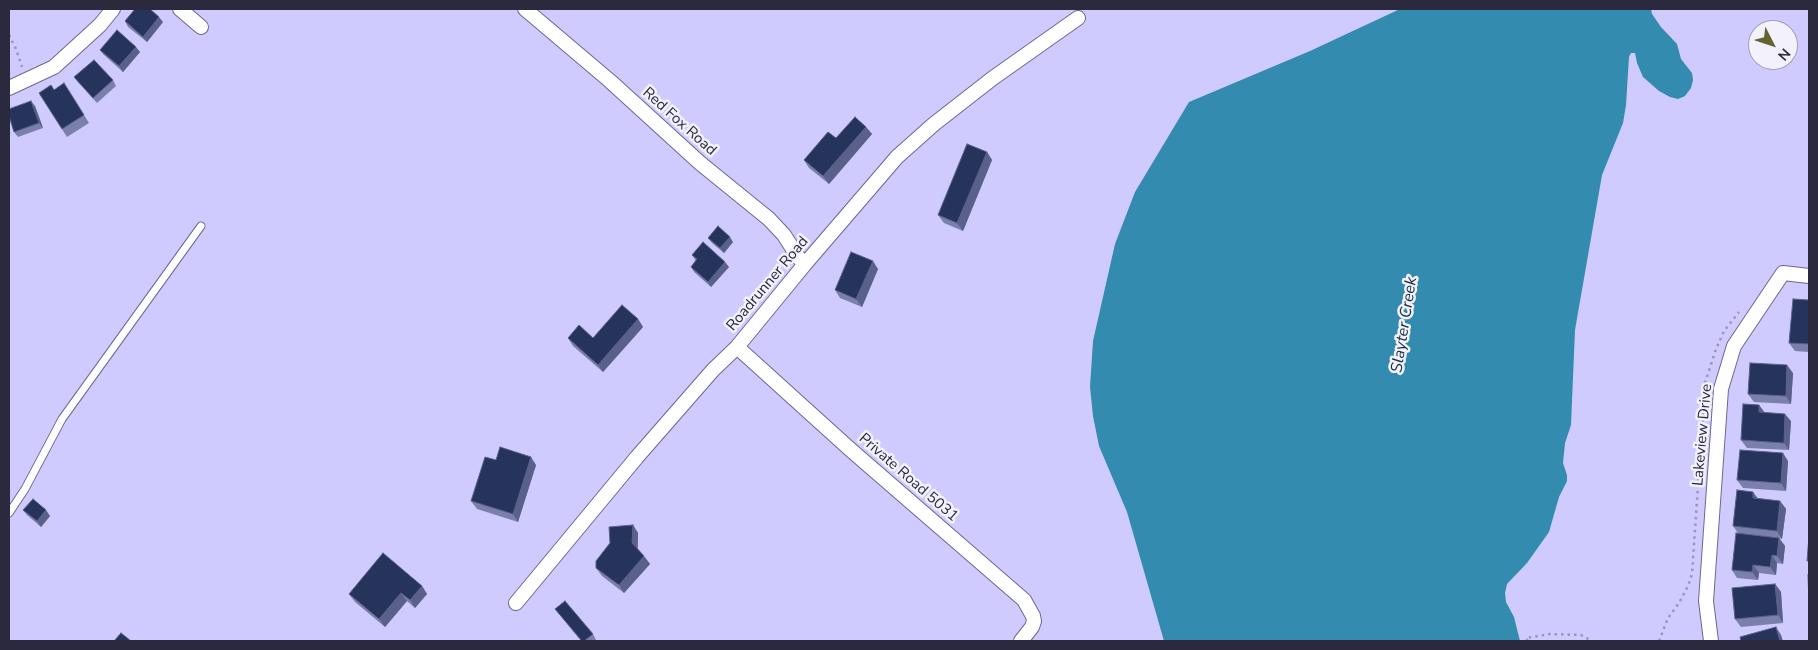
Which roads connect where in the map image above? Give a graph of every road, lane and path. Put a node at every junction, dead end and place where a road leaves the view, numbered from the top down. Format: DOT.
graph roads {
  1 [pos="113,9"];
  2 [pos="180,9"];
  3 [pos="525,9"];
  4 [pos="1078,18"];
  5 [pos="201,27"];
  6 [pos="9,35"];
  7 [pos="25,81"];
  8 [pos="9,88"];
  9 [pos="201,226"];
  10 [pos="805,264"];
  11 [pos="1809,276"];
  12 [pos="737,348"];
  13 [pos="9,513"];
  14 [pos="516,603"];
  15 [pos="1021,641"];
  16 [pos="1528,641"];
  17 [pos="1592,641"];
  18 [pos="1711,641"];
  1 -- 7 [label="street"];
  2 -- 5 [label="street"];
  3 -- 10 [label="street, Red Fox Road"];
  4 -- 10 [label="street, Roadrunner Road"];
  6 -- 7 [label="path"];
  7 -- 8 [label="street"];
  9 -- 13 [label="lane"];
  10 -- 12 [label="street, Roadrunner Road"];
  11 -- 18 [label="street, Lakeview Drive"];
  12 -- 14 [label="street, Roadrunner Road"];
  12 -- 15 [label="street, Private Road 5031"];
  16 -- 17 [label="path"];
}
